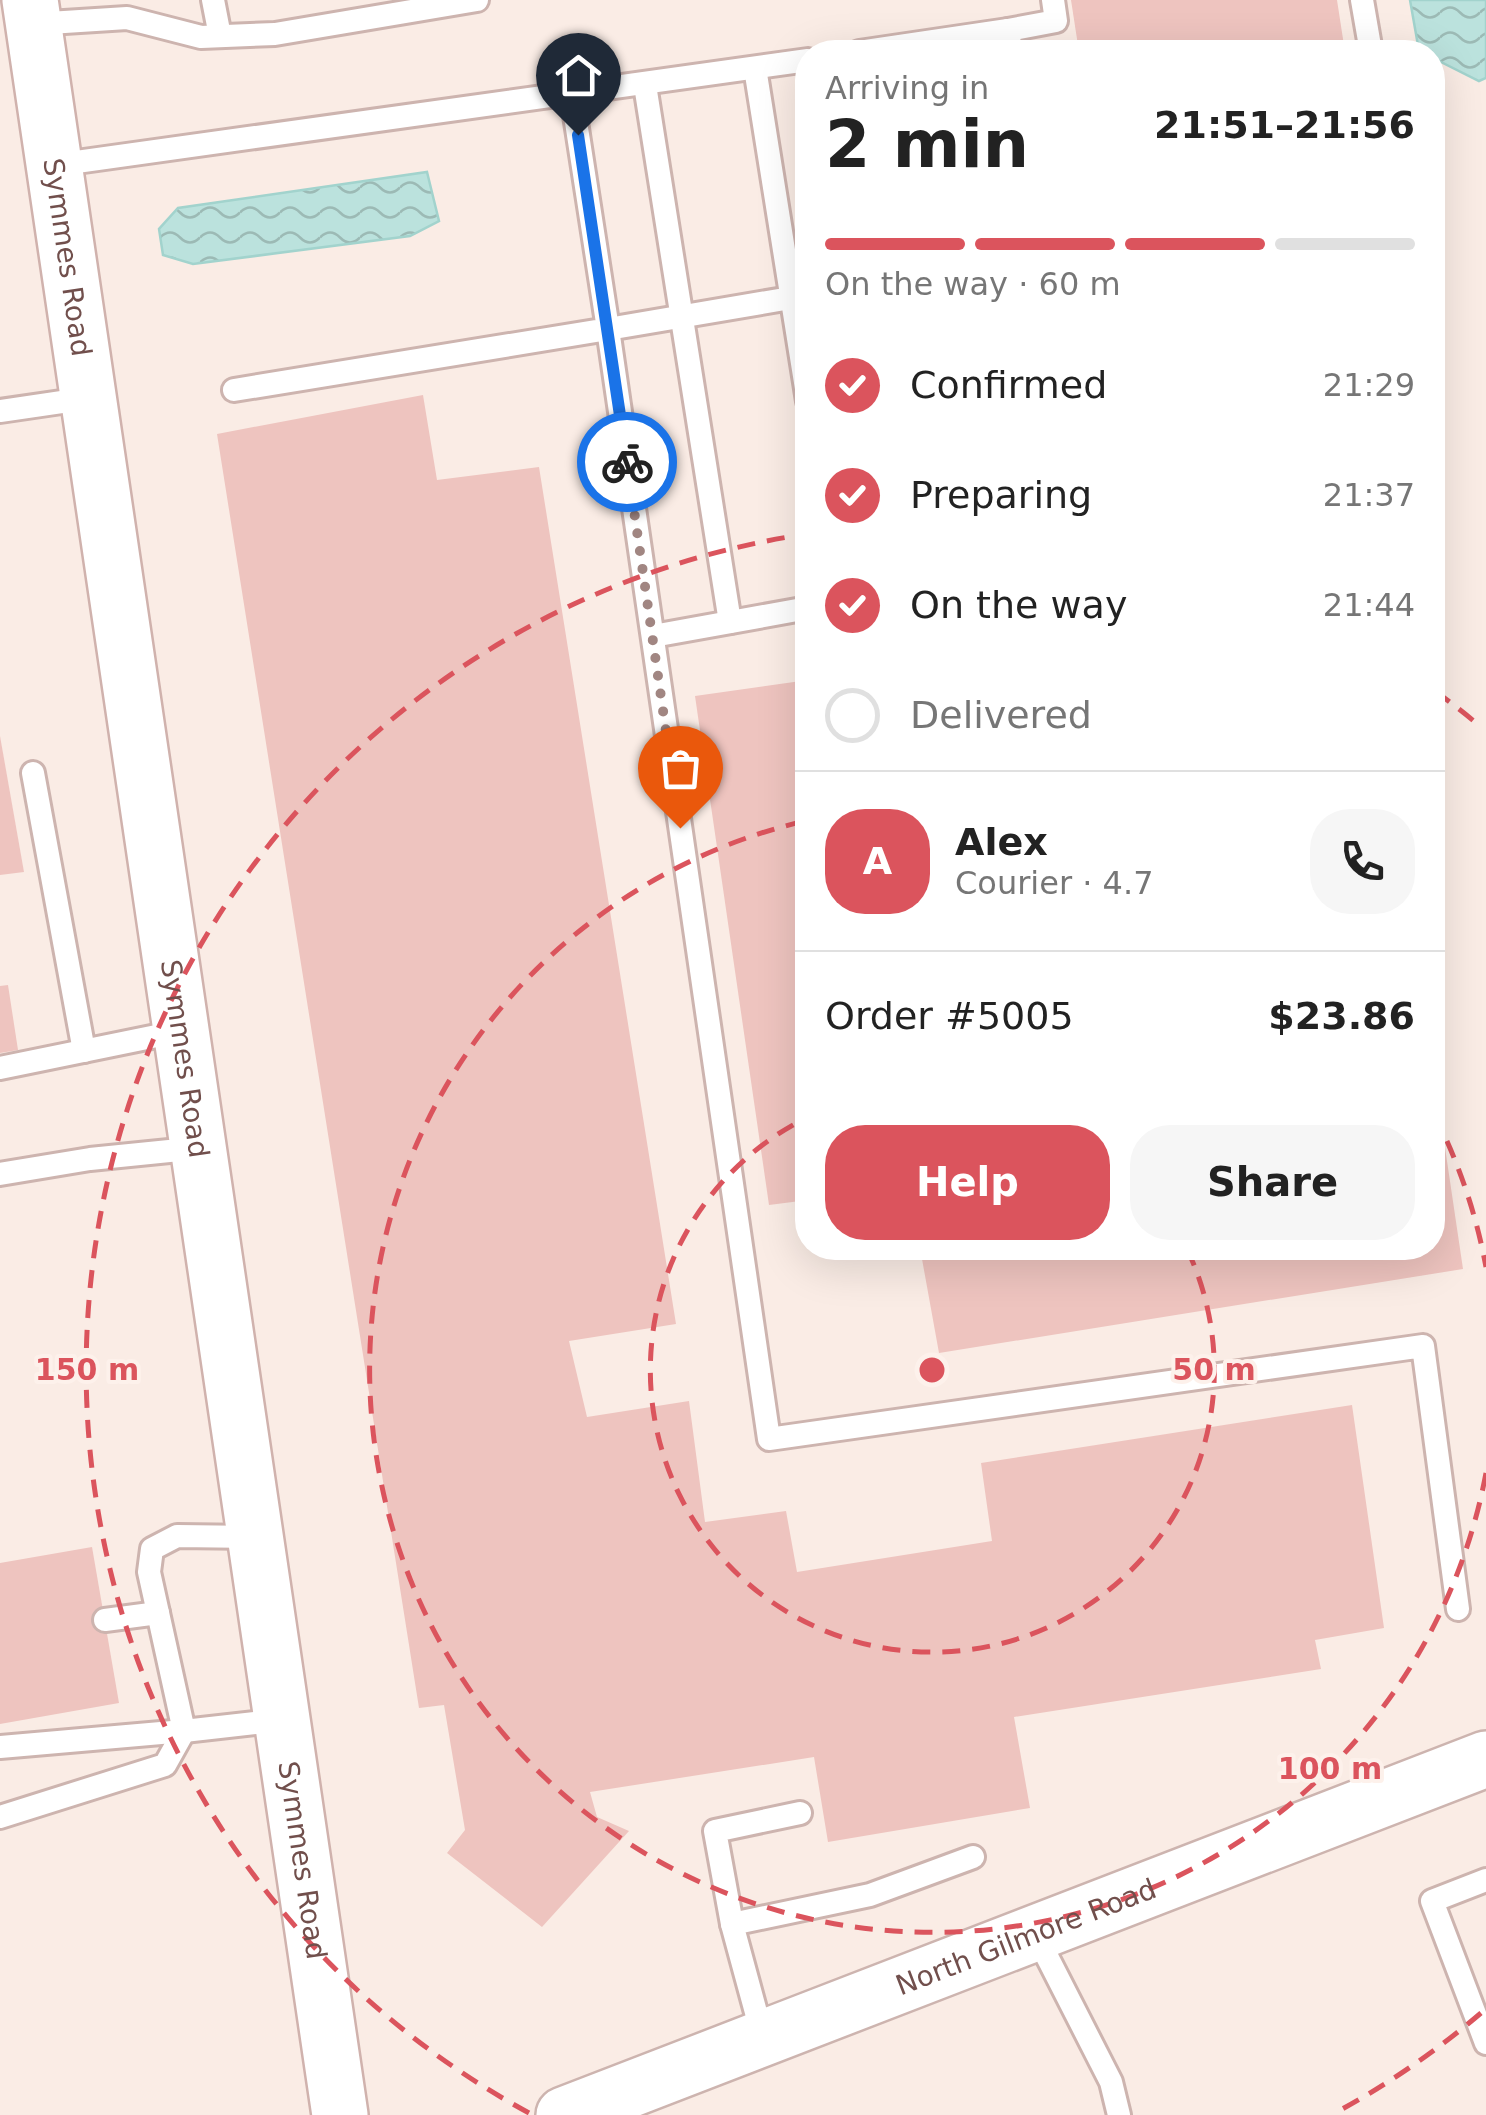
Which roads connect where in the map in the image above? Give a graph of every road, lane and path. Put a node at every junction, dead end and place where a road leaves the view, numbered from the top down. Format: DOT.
graph roads {
  1 [pos="212,0"];
  2 [pos="477,0"];
  3 [pos="1053,0"];
  4 [pos="1362,0"];
  5 [pos="31,12"];
  6 [pos="220,36"];
  7 [pos="1012,40"];
  8 [pos="1369,40"];
  9 [pos="795,62"];
  10 [pos="755,68"];
  11 [pos="644,85"];
  12 [pos="572,96"];
  13 [pos="55,165"];
  14 [pos="795,276"];
  15 [pos="795,298"];
  16 [pos="680,317"];
  17 [pos="608,329"];
  18 [pos="234,390"];
  19 [pos="89,398"];
  20 [pos="0,411"];
  21 [pos="795,610"];
  22 [pos="730,622"];
  23 [pos="653,636"];
  24 [pos="33,773"];
  25 [pos="182,1032"];
  26 [pos="84,1051"];
  27 [pos="0,1068"];
  28 [pos="199,1148"];
  29 [pos="0,1174"];
  30 [pos="256,1537"];
  31 [pos="1458,1609"];
  32 [pos="158,1612"];
  33 [pos="105,1620"];
  34 [pos="282,1720"];
  35 [pos="184,1731"];
  36 [pos="0,1746"];
  37 [pos="1486,1759"];
  38 [pos="800,1814"];
  39 [pos="0,1817"];
  40 [pos="974,1857"];
  41 [pos="1486,1880"];
  42 [pos="732,1924"];
  43 [pos="1035,1933"];
  44 [pos="763,2038"];
  45 [pos="1486,2043"];
  46 [pos="340,2115"];
  47 [pos="564,2115"];
  48 [pos="1120,2115"];
  1 -- 6 [label="lane"];
  2 -- 6 [label="lane"];
  3 -- 7 [label="lane"];
  4 -- 8 [label="lane"];
  5 -- 6 [label="lane"];
  5 -- 13 [label="main road, Symmes Road"];
  9 -- 10 [label="lane"];
  10 -- 11 [label="lane"];
  10 -- 14 [label="lane"];
  11 -- 12 [label="lane"];
  11 -- 16 [label="lane"];
  12 -- 13 [label="lane"];
  12 -- 17 [label="lane"];
  13 -- 19 [label="main road, Symmes Road"];
  15 -- 16 [label="lane"];
  16 -- 17 [label="lane"];
  16 -- 22 [label="lane"];
  17 -- 18 [label="lane"];
  17 -- 23 [label="lane"];
  19 -- 20 [label="lane"];
  19 -- 25 [label="main road, Symmes Road"];
  21 -- 22 [label="lane"];
  22 -- 23 [label="lane"];
  23 -- 31 [label="lane"];
  24 -- 26 [label="lane"];
  25 -- 26 [label="lane"];
  25 -- 28 [label="main road, Symmes Road"];
  26 -- 27 [label="lane"];
  28 -- 29 [label="lane"];
  28 -- 30 [label="main road, Symmes Road"];
  30 -- 32 [label="lane"];
  30 -- 34 [label="main road, Symmes Road"];
  32 -- 33 [label="lane"];
  32 -- 35 [label="lane"];
  34 -- 35 [label="lane"];
  34 -- 46 [label="main road, Symmes Road"];
  35 -- 36 [label="lane"];
  35 -- 39 [label="lane"];
  37 -- 43 [label="main road, North Gilmore Road"];
  38 -- 42 [label="lane"];
  40 -- 42 [label="lane"];
  41 -- 45 [label="lane"];
  42 -- 44 [label="lane"];
  43 -- 44 [label="main road, North Gilmore Road"];
  43 -- 48 [label="lane"];
  44 -- 47 [label="main road, North Gilmore Road"];
}
